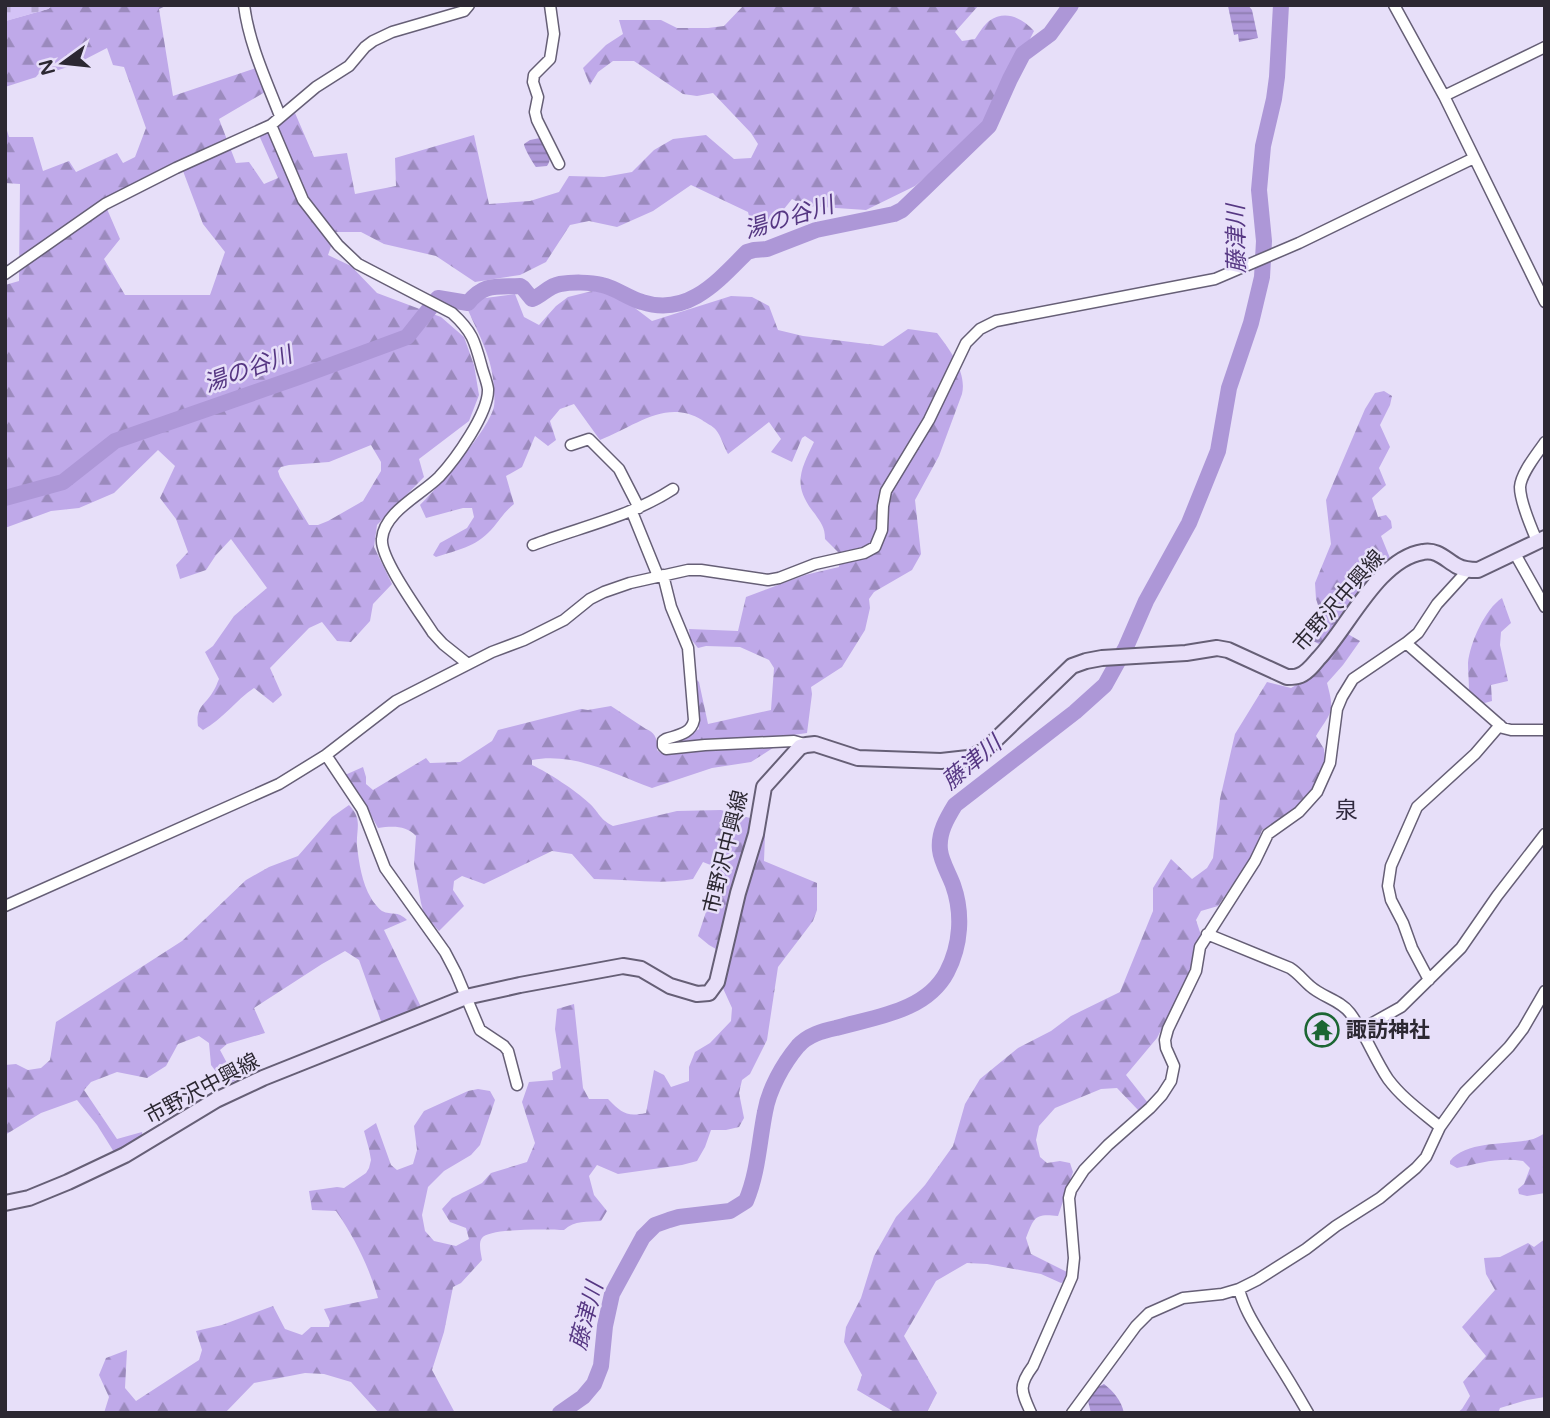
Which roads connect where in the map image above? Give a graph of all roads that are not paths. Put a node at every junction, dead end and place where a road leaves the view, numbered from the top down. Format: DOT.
graph roads {
  1 [pos="244,5"];
  2 [pos="469,5"];
  3 [pos="550,5"];
  4 [pos="1394,5"];
  5 [pos="1545,47"];
  6 [pos="1444,96"];
  7 [pos="280,116"];
  8 [pos="271,125"];
  9 [pos="1474,158"];
  10 [pos="559,164"];
  11 [pos="5,274"];
  12 [pos="1545,302"];
  13 [pos="1545,442"];
  14 [pos="571,445"];
  15 [pos="673,489"];
  16 [pos="635,510"];
  17 [pos="1541,540"];
  18 [pos="533,545"];
  19 [pos="1514,552"];
  20 [pos="1468,570"];
  21 [pos="661,576"];
  22 [pos="1545,607"];
  23 [pos="1406,643"];
  24 [pos="468,664"];
  25 [pos="1500,725"];
  26 [pos="1545,730"];
  27 [pos="806,745"];
  28 [pos="326,755"];
  29 [pos="1545,834"];
  30 [pos="5,906"];
  31 [pos="1207,934"];
  32 [pos="1429,980"];
  33 [pos="1545,991"];
  34 [pos="466,997"];
  35 [pos="1360,1030"];
  36 [pos="517,1086"];
  37 [pos="1440,1127"];
  38 [pos="5,1203"];
  39 [pos="1239,1289"];
  40 [pos="1031,1413"];
  41 [pos="1072,1413"];
  42 [pos="1308,1413"];
  1 -- 7 [label="street"];
  2 -- 7 [label="street"];
  3 -- 10 [label="street"];
  4 -- 6 [label="street"];
  5 -- 6 [label="street"];
  6 -- 9 [label="street"];
  7 -- 8 [label="street"];
  8 -- 11 [label="street"];
  8 -- 24 [label="street"];
  9 -- 12 [label="street"];
  9 -- 21 [label="street"];
  13 -- 17 [label="street"];
  14 -- 16 [label="street"];
  15 -- 16 [label="street"];
  16 -- 18 [label="street"];
  16 -- 21 [label="street"];
  17 -- 19 [label="main road"];
  19 -- 20 [label="main road"];
  19 -- 22 [label="street"];
  20 -- 23 [label="street"];
  20 -- 27 [label="main road, 市野沢中興線"];
  21 -- 24 [label="street"];
  21 -- 27 [label="street"];
  23 -- 25 [label="street"];
  23 -- 31 [label="street"];
  24 -- 28 [label="street"];
  25 -- 26 [label="street"];
  25 -- 32 [label="street"];
  27 -- 34 [label="main road, 市野沢中興線"];
  28 -- 30 [label="street"];
  28 -- 34 [label="street"];
  29 -- 32 [label="street"];
  31 -- 35 [label="street"];
  31 -- 40 [label="street"];
  32 -- 35 [label="street"];
  33 -- 37 [label="street"];
  34 -- 36 [label="street"];
  34 -- 38 [label="main road, 市野沢中興線"];
  35 -- 37 [label="street"];
  37 -- 39 [label="street"];
  39 -- 41 [label="street"];
  39 -- 42 [label="street"];
}
